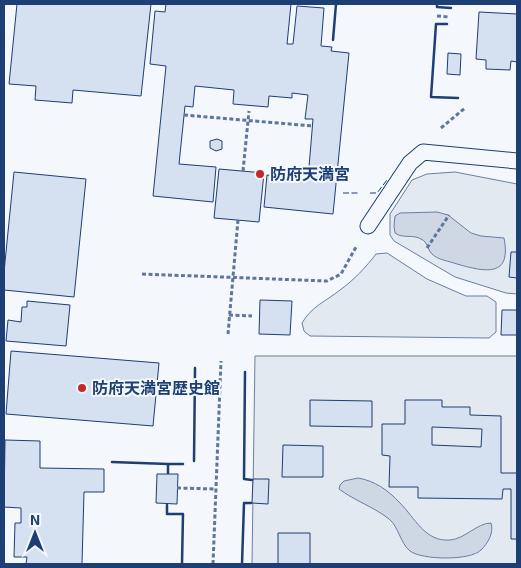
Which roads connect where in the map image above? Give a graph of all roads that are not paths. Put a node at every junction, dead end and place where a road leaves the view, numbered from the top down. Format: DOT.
graph roads {
  1 [pos="517,161"];
  2 [pos="368,226"];
  1 -- 2 [label="lane"];
}
